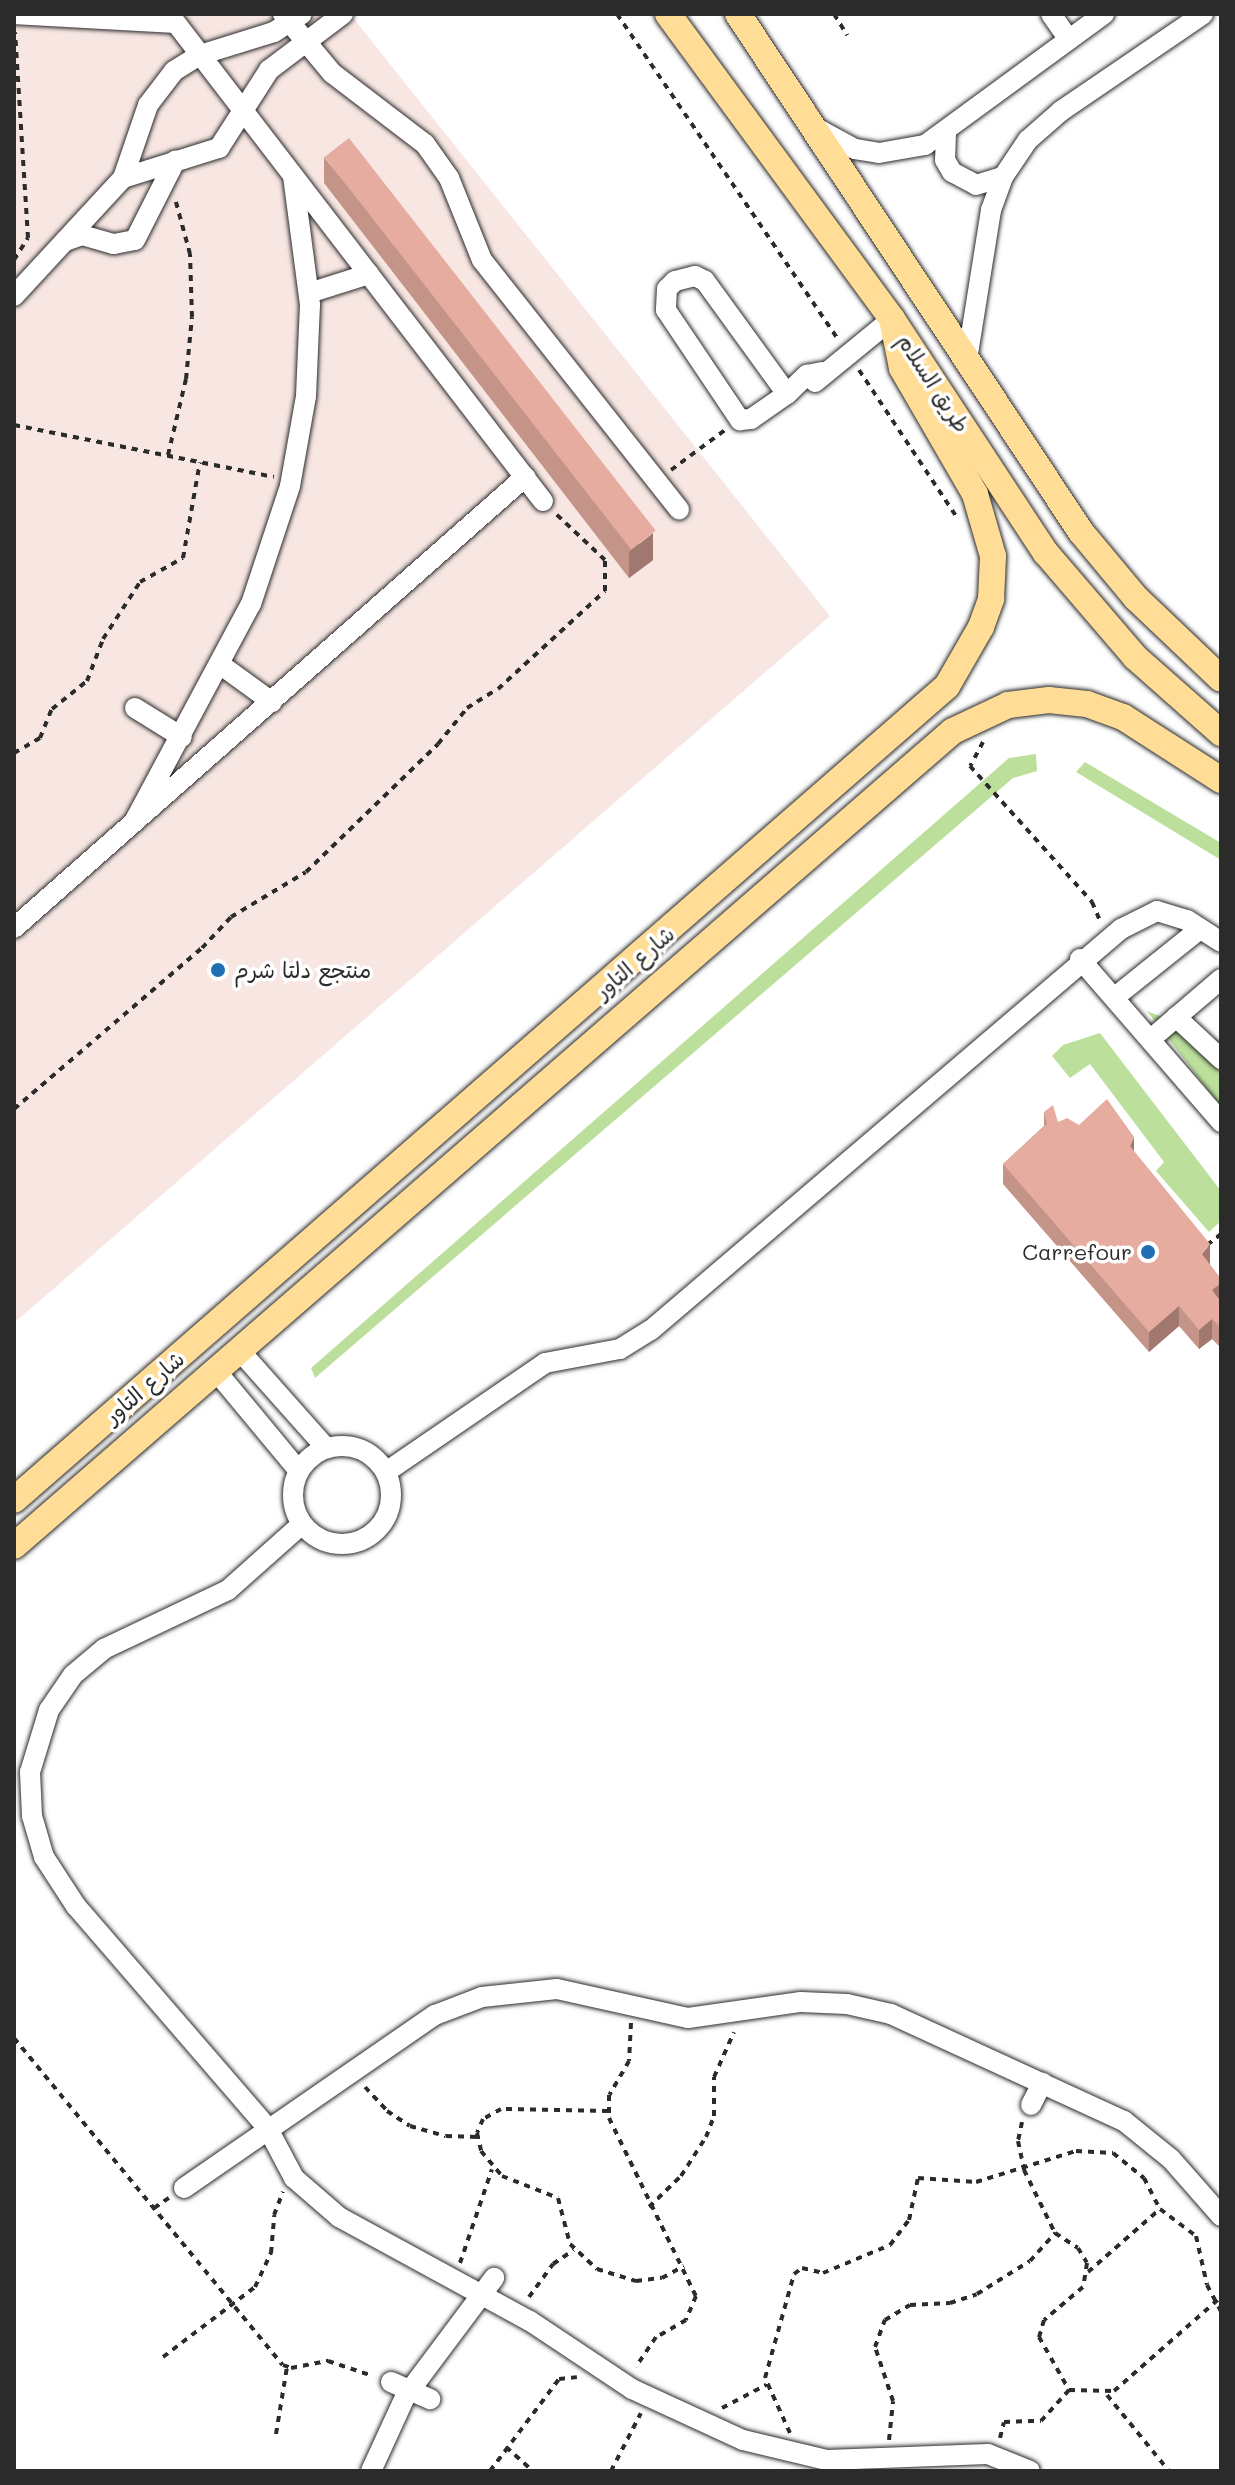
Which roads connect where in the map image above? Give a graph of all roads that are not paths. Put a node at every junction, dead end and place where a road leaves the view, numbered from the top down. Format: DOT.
graph roads {
  1 [pos="14,14"];
  2 [pos="343,14"];
  3 [pos="668,14"];
  4 [pos="738,14"];
  5 [pos="1051,14"];
  6 [pos="1104,14"];
  7 [pos="1203,14"];
  8 [pos="292,17"];
  9 [pos="172,18"];
  10 [pos="1068,38"];
  11 [pos="303,40"];
  12 [pos="200,55"];
  13 [pos="240,108"];
  14 [pos="814,126"];
  15 [pos="946,133"];
  16 [pos="170,169"];
  17 [pos="293,176"];
  18 [pos="1003,177"];
  19 [pos="123,178"];
  20 [pos="65,241"];
  21 [pos="369,274"];
  22 [pos="309,293"];
  23 [pos="14,296"];
  24 [pos="892,319"];
  25 [pos="967,360"];
  26 [pos="787,394"];
  27 [pos="525,477"];
  28 [pos="543,501"];
  29 [pos="679,509"];
  30 [pos="221,665"];
  31 [pos="1221,679"];
  32 [pos="272,702"];
  33 [pos="135,708"];
  34 [pos="1221,733"];
  35 [pos="182,737"];
  36 [pos="887,743"];
  37 [pos="909,769"];
  38 [pos="1221,780"];
  39 [pos="135,820"];
  40 [pos="14,928"];
  41 [pos="1200,929"];
  42 [pos="1221,942"];
  43 [pos="1080,959"];
  44 [pos="1219,985"];
  45 [pos="1115,997"];
  46 [pos="1176,1017"];
  47 [pos="1152,1038"];
  48 [pos="1221,1059"];
  49 [pos="1221,1122"];
  50 [pos="240,1351"];
  51 [pos="216,1371"];
  52 [pos="326,1448"];
  53 [pos="299,1471"];
  54 [pos="386,1472"];
  55 [pos="14,1500"];
  56 [pos="302,1524"];
  57 [pos="14,1546"];
  58 [pos="1042,2083"];
  59 [pos="1031,2105"];
  60 [pos="267,2127"];
  61 [pos="184,2188"];
  62 [pos="1219,2211"];
  63 [pos="488,2287"];
  64 [pos="400,2387"];
  65 [pos="430,2399"];
  66 [pos="371,2471"];
  67 [pos="1030,2471"];
  1 -- 9 [label="street"];
  2 -- 11 [label="street"];
  3 -- 24 [label="main road, طريق السلام"];
  4 -- 14 [label="main road, طريق السلام"];
  5 -- 10 [label="street"];
  6 -- 10 [label="street"];
  7 -- 18 [label="street"];
  8 -- 11 [label="street"];
  8 -- 12 [label="street"];
  9 -- 12 [label="street"];
  10 -- 15 [label="street"];
  11 -- 13 [label="street"];
  11 -- 29 [label="street"];
  12 -- 13 [label="street"];
  12 -- 19 [label="street"];
  13 -- 16 [label="street"];
  13 -- 17 [label="street"];
  14 -- 15 [label="street"];
  14 -- 25 [label="main road, طريق السلام"];
  15 -- 18 [label="street"];
  16 -- 19 [label="street"];
  16 -- 20 [label="street"];
  17 -- 21 [label="street"];
  17 -- 22 [label="street"];
  18 -- 25 [label="street"];
  19 -- 20 [label="street"];
  20 -- 23 [label="street"];
  21 -- 22 [label="street"];
  21 -- 27 [label="street"];
  22 -- 30 [label="street"];
  24 -- 26 [label="street"];
  24 -- 34 [label="main road, طريق السلام"];
  24 -- 36 [label="main road, شارع التاور"];
  25 -- 31 [label="main road, طريق السلام"];
  26 -- 26 [label="street"];
  27 -- 28 [label="street"];
  27 -- 32 [label="street"];
  30 -- 32 [label="street"];
  30 -- 35 [label="street"];
  32 -- 39 [label="street"];
  33 -- 35 [label="street"];
  35 -- 39 [label="street"];
  36 -- 37 [label="main road"];
  36 -- 55 [label="main road, شارع التاور"];
  37 -- 38 [label="main road, شارع التاور"];
  37 -- 50 [label="main road, شارع التاور"];
  39 -- 40 [label="street"];
  41 -- 42 [label="street"];
  41 -- 43 [label="street"];
  41 -- 45 [label="street"];
  43 -- 45 [label="street"];
  43 -- 54 [label="street"];
  44 -- 46 [label="street"];
  45 -- 47 [label="street"];
  46 -- 47 [label="street"];
  46 -- 48 [label="street"];
  47 -- 49 [label="street"];
  50 -- 51 [label="main road, شارع التاور"];
  50 -- 52 [label="street"];
  51 -- 53 [label="street"];
  51 -- 57 [label="main road, شارع التاور"];
  52 -- 53 [label="street"];
  52 -- 54 [label="street"];
  53 -- 56 [label="street"];
  54 -- 56 [label="street"];
  56 -- 60 [label="street"];
  58 -- 59 [label="street"];
  58 -- 60 [label="street"];
  58 -- 62 [label="street"];
  60 -- 61 [label="street"];
  60 -- 63 [label="street"];
  63 -- 64 [label="street"];
  63 -- 67 [label="street"];
  64 -- 65 [label="street"];
  64 -- 66 [label="street"];
}
